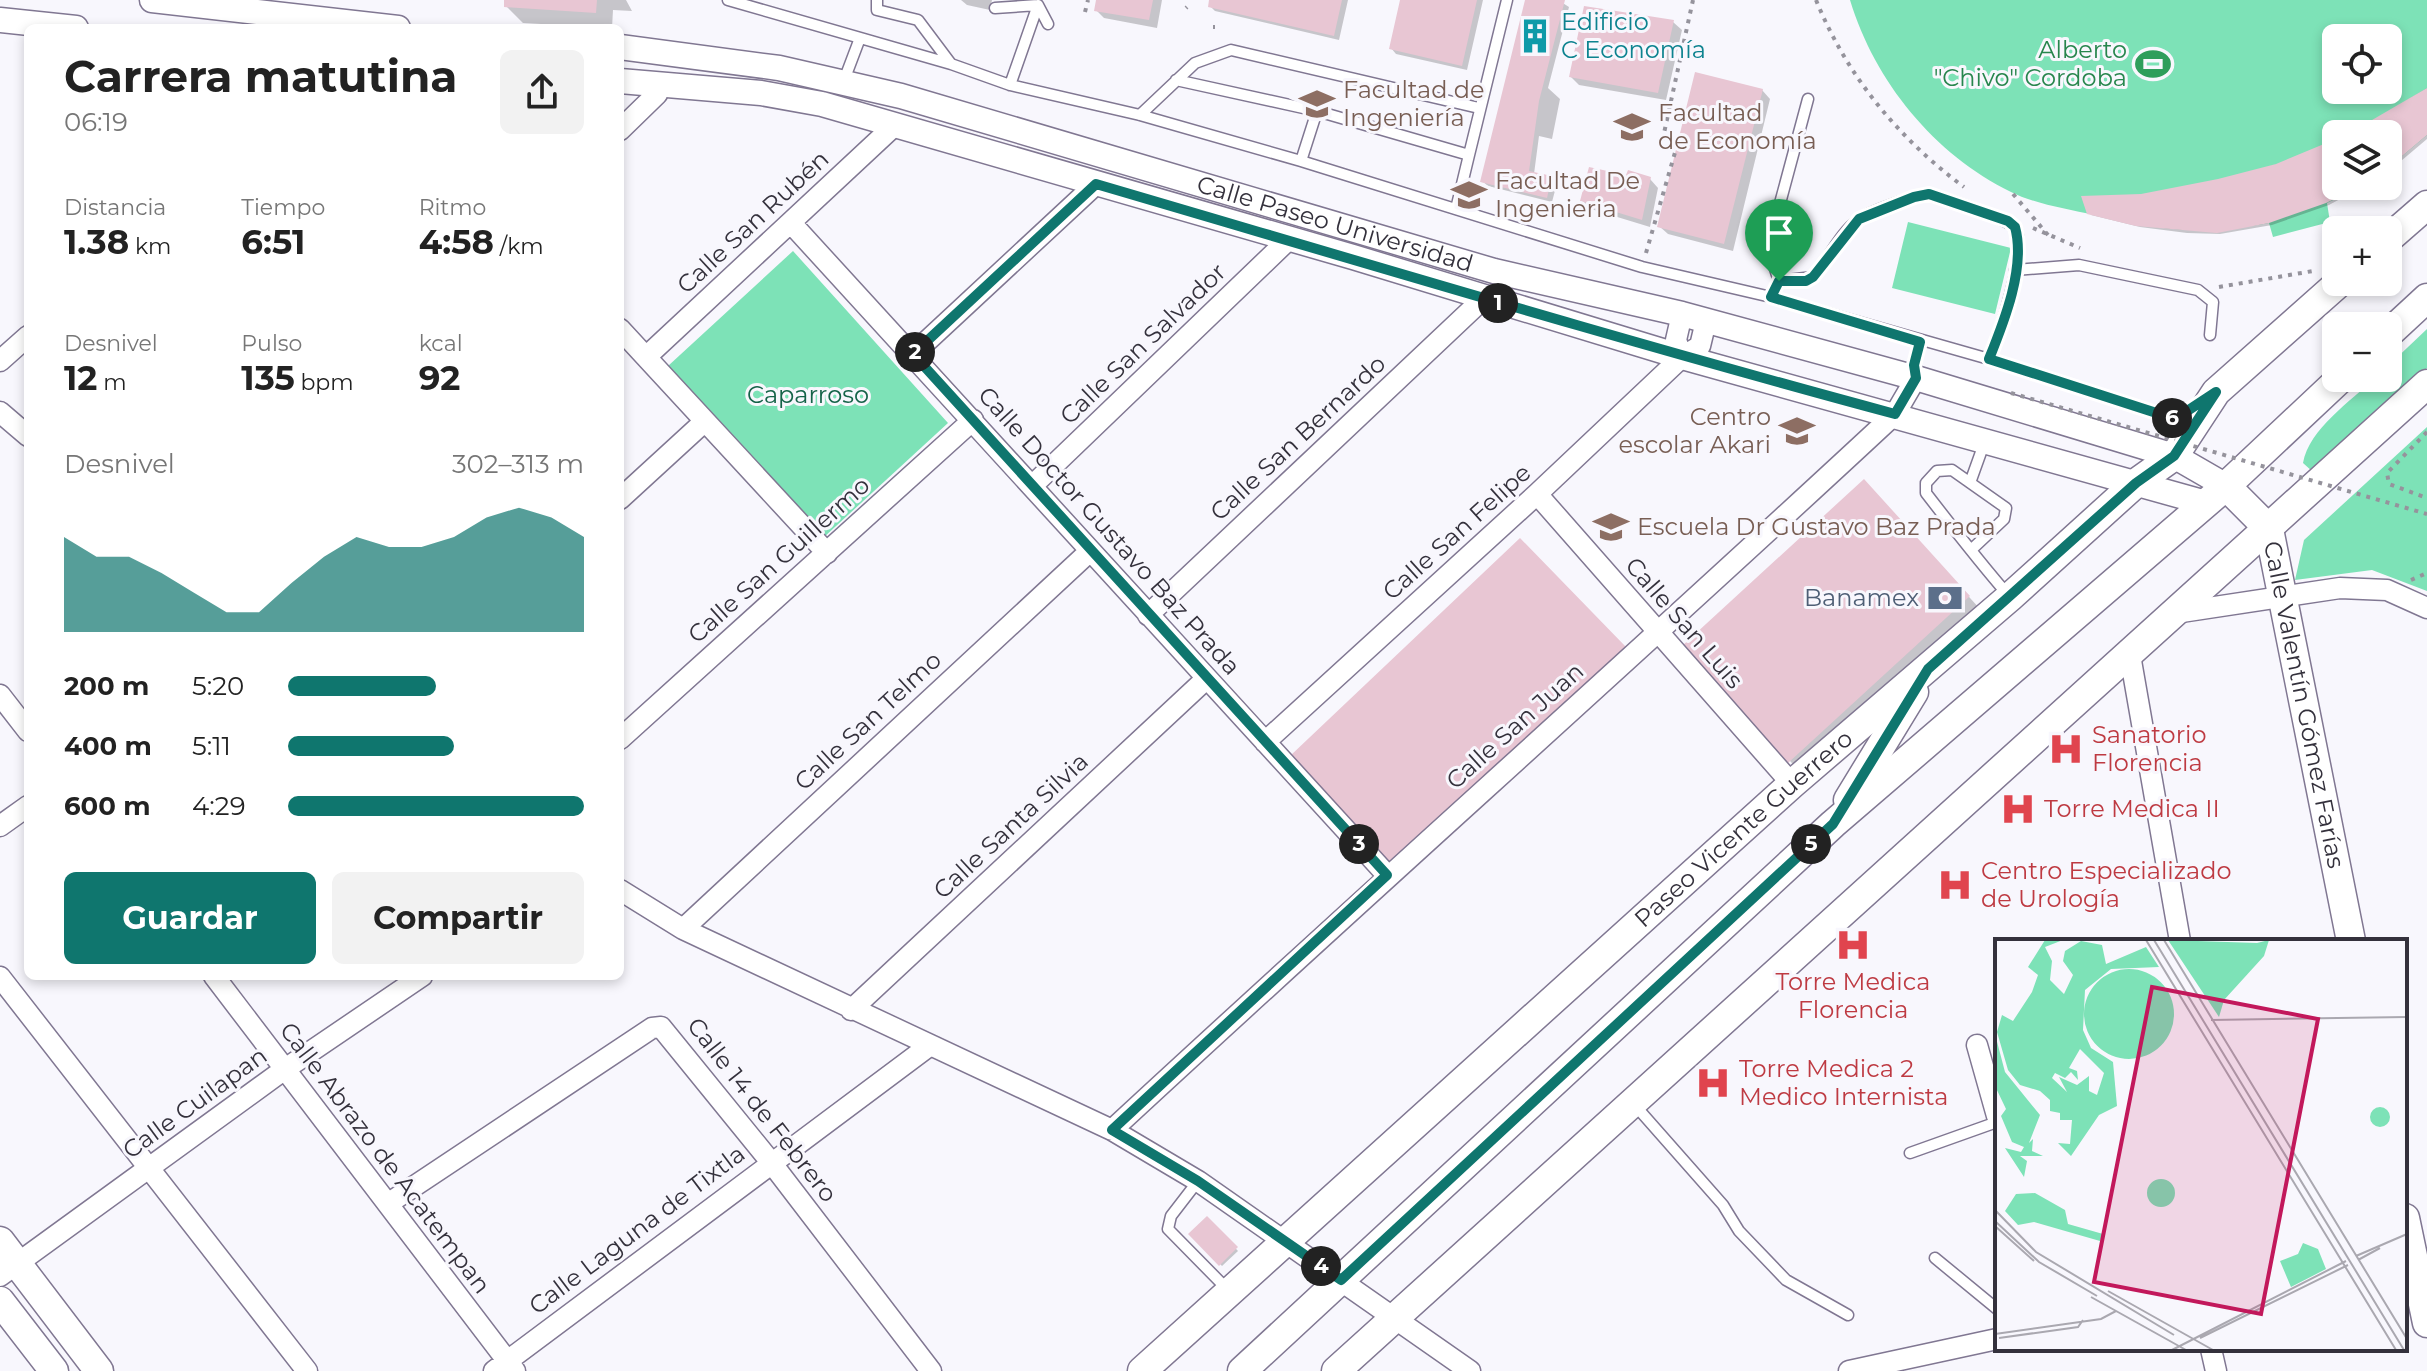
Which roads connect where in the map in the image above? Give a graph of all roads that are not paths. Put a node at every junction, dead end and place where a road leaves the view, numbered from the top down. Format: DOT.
graph roads {
  1 [pos="152,0"];
  2 [pos="728,0"];
  3 [pos="877,0"];
  4 [pos="1507,0"];
  5 [pos="181,3"];
  6 [pos="1038,5"];
  7 [pos="995,8"];
  8 [pos="238,12"];
  9 [pos="0,20"];
  10 [pos="38,24"];
  11 [pos="186,24"];
  12 [pos="358,24"];
  13 [pos="1048,24"];
  14 [pos="860,38"];
  15 [pos="624,47"];
  16 [pos="951,64"];
  17 [pos="1176,80"];
  18 [pos="624,81"];
  19 [pos="843,83"];
  20 [pos="1010,85"];
  21 [pos="657,94"];
  22 [pos="1808,99"];
  23 [pos="1479,108"];
  24 [pos="1317,111"];
  25 [pos="1140,115"];
  26 [pos="895,125"];
  27 [pos="624,126"];
  28 [pos="1469,155"];
  29 [pos="1301,161"];
  30 [pos="1096,184"];
  31 [pos="2427,205"];
  32 [pos="1456,209"];
  33 [pos="791,223"];
  34 [pos="2402,227"];
  35 [pos="1288,240"];
  36 [pos="2015,270"];
  37 [pos="1779,281"];
  38 [pos="2322,284"];
  39 [pos="1771,297"];
  40 [pos="1484,298"];
  41 [pos="2427,298"];
  42 [pos="1682,314"];
  43 [pos="1706,321"];
  44 [pos="2402,321"];
  45 [pos="624,333"];
  46 [pos="2210,335"];
  47 [pos="24,340"];
  48 [pos="1920,342"];
  49 [pos="913,354"];
  50 [pos="646,357"];
  51 [pos="1682,357"];
  52 [pos="1989,359"];
  53 [pos="0,361"];
  54 [pos="1916,378"];
  55 [pos="2427,384"];
  56 [pos="2216,392"];
  57 [pos="2326,392"];
  58 [pos="0,412"];
  59 [pos="1895,414"];
  60 [pos="973,420"];
  61 [pos="704,422"];
  62 [pos="24,433"];
  63 [pos="1986,439"];
  64 [pos="2174,456"];
  65 [pos="1971,480"];
  66 [pos="2136,483"];
  67 [pos="1033,485"];
  68 [pos="1537,494"];
  69 [pos="2216,494"];
  70 [pos="624,495"];
  71 [pos="2269,529"];
  72 [pos="1971,550"];
  73 [pos="1089,552"];
  74 [pos="827,553"];
  75 [pos="2010,597"];
  76 [pos="2285,597"];
  77 [pos="2427,608"];
  78 [pos="2175,613"];
  79 [pos="1148,615"];
  80 [pos="1658,634"];
  81 [pos="2130,655"];
  82 [pos="1928,669"];
  83 [pos="1206,679"];
  84 [pos="0,695"];
  85 [pos="24,726"];
  86 [pos="624,735"];
  87 [pos="1265,742"];
  88 [pos="1792,784"];
  89 [pos="24,809"];
  90 [pos="1833,824"];
  91 [pos="0,826"];
  92 [pos="1387,875"];
  93 [pos="624,892"];
  94 [pos="683,929"];
  95 [pos="2180,939"];
  96 [pos="2351,939"];
  97 [pos="0,977"];
  98 [pos="217,980"];
  99 [pos="416,980"];
  100 [pos="851,1010"];
  101 [pos="1977,1045"];
  102 [pos="929,1046"];
  103 [pos="285,1069"];
  104 [pos="1992,1081"];
  105 [pos="1631,1102"];
  106 [pos="1995,1102"];
  107 [pos="1995,1123"];
  108 [pos="1112,1130"];
  109 [pos="1910,1153"];
  110 [pos="770,1161"];
  111 [pos="148,1169"];
  112 [pos="1198,1181"];
  113 [pos="389,1203"];
  114 [pos="2407,1226"];
  115 [pos="0,1241"];
  116 [pos="1285,1241"];
  117 [pos="2415,1257"];
  118 [pos="1935,1258"];
  119 [pos="9,1270"];
  120 [pos="1341,1280"];
  121 [pos="1228,1291"];
  122 [pos="0,1301"];
  123 [pos="1995,1307"];
  124 [pos="1848,1315"];
  125 [pos="1392,1318"];
  126 [pos="2427,1323"];
  127 [pos="1995,1339"];
  128 [pos="2211,1351"];
  129 [pos="505,1368"];
  130 [pos="54,1371"];
  131 [pos="99,1371"];
  132 [pos="307,1371"];
  133 [pos="931,1371"];
  134 [pos="1142,1371"];
  135 [pos="1242,1371"];
  136 [pos="1336,1371"];
  137 [pos="1470,1371"];
  138 [pos="1849,1371"];
  139 [pos="2216,1371"];
  1 -- 5 [label="street"];
  2 -- 14 [label="lane, Calle Paseo Universidad"];
  3 -- 16 [label="lane"];
  4 -- 23 [label="lane"];
  5 -- 8 [label="street"];
  5 -- 11 [label="street"];
  6 -- 7 [label="lane"];
  6 -- 13 [label="lane"];
  6 -- 20 [label="lane"];
  8 -- 12 [label="street"];
  9 -- 10 [label="street"];
  14 -- 16 [label="lane, Calle Paseo Universidad"];
  14 -- 19 [label="lane"];
  15 -- 19 [label="street, Calle Paseo Universidad"];
  16 -- 20 [label="lane, Calle Paseo Universidad"];
  17 -- 23 [label="lane"];
  17 -- 24 [label="lane"];
  17 -- 25 [label="lane"];
  18 -- 26 [label="street, Calle Paseo Universidad"];
  19 -- 42 [label="street, Calle Paseo Universidad"];
  20 -- 25 [label="lane, Calle Paseo Universidad"];
  21 -- 27 [label="street"];
  22 -- 37 [label="lane"];
  23 -- 28 [label="lane"];
  24 -- 28 [label="lane"];
  24 -- 29 [label="lane"];
  25 -- 29 [label="lane, Calle Paseo Universidad"];
  26 -- 30 [label="street, Calle Paseo Universidad"];
  26 -- 33 [label="street, Calle San Rubén"];
  28 -- 32 [label="lane"];
  29 -- 32 [label="lane, Calle Paseo Universidad"];
  30 -- 35 [label="street, Calle Paseo Universidad"];
  30 -- 49 [label="street"];
  31 -- 34 [label="main road"];
  32 -- 39 [label="lane, Calle Paseo Universidad"];
  33 -- 49 [label="street, Calle Doctor Gustavo Baz Prada"];
  33 -- 50 [label="street, Calle San Rubén"];
  35 -- 40 [label="street, Calle Paseo Universidad"];
  35 -- 67 [label="street, Calle San Salvador"];
  36 -- 37 [label="lane"];
  36 -- 46 [label="lane"];
  36 -- 52 [label="lane"];
  37 -- 39 [label="lane"];
  38 -- 56 [label="main road, Paseo Vicente Guerrero"];
  39 -- 48 [label="lane, Calle Paseo Universidad"];
  40 -- 51 [label="street, Calle Paseo Universidad"];
  40 -- 79 [label="street, Calle San Bernardo"];
  41 -- 44 [label="main road"];
  42 -- 43 [label="street, Calle Paseo Universidad"];
  42 -- 51 [label="street"];
  43 -- 51 [label="street, Calle San Felipe"];
  43 -- 54 [label="street, Calle Paseo Universidad"];
  45 -- 50 [label="street"];
  47 -- 53 [label="street"];
  48 -- 52 [label="lane, Calle Paseo Universidad"];
  48 -- 54 [label="lane, Calle San Juan"];
  49 -- 60 [label="street, Calle Doctor Gustavo Baz Prada"];
  50 -- 61 [label="street"];
  51 -- 59 [label="street, Calle Paseo Universidad"];
  51 -- 68 [label="street, Calle San Felipe"];
  52 -- 56 [label="lane, Calle Paseo Universidad"];
  54 -- 59 [label="street, Calle San Juan"];
  54 -- 64 [label="street, Calle Paseo Universidad"];
  55 -- 71 [label="main road"];
  56 -- 64 [label="main road, Paseo Vicente Guerrero"];
  57 -- 69 [label="main road"];
  58 -- 62 [label="street"];
  59 -- 63 [label="street, Calle Paseo Universidad"];
  59 -- 80 [label="street, Calle San Juan"];
  60 -- 67 [label="street, Calle Doctor Gustavo Baz Prada"];
  60 -- 74 [label="street, Calle San Guillermo"];
  61 -- 70 [label="street"];
  61 -- 74 [label="street"];
  63 -- 65 [label="lane"];
  63 -- 66 [label="street, Calle Paseo Universidad"];
  64 -- 66 [label="main road, Paseo Vicente Guerrero"];
  64 -- 69 [label="street, Calle Paseo Universidad"];
  65 -- 72 [label="lane"];
  65 -- 72 [label="lane"];
  66 -- 69 [label="street, Calle Paseo Universidad"];
  66 -- 75 [label="main road, Paseo Vicente Guerrero"];
  67 -- 73 [label="street, Calle Doctor Gustavo Baz Prada"];
  68 -- 80 [label="street, Calle San Luis"];
  68 -- 87 [label="street, Calle San Felipe"];
  69 -- 71 [label="main road, Calle Valentín Gómez Farías"];
  69 -- 90 [label="main road"];
  71 -- 76 [label="main road, Calle Valentín Gómez Farías"];
  71 -- 78 [label="main road"];
  72 -- 75 [label="lane"];
  73 -- 79 [label="street, Calle Doctor Gustavo Baz Prada"];
  73 -- 94 [label="street, Calle San Telmo"];
  74 -- 86 [label="street, Calle San Guillermo"];
  75 -- 82 [label="main road, Paseo Vicente Guerrero"];
  76 -- 77 [label="street"];
  76 -- 78 [label="street"];
  76 -- 96 [label="main road, Calle Valentín Gómez Farías"];
  78 -- 81 [label="main road"];
  79 -- 83 [label="street, Calle Doctor Gustavo Baz Prada"];
  80 -- 88 [label="street, Calle San Luis"];
  80 -- 92 [label="street, Calle San Juan"];
  81 -- 95 [label="street"];
  81 -- 105 [label="main road"];
  82 -- 88 [label="main road, Paseo Vicente Guerrero"];
  82 -- 90 [label="main road"];
  83 -- 87 [label="street, Calle Doctor Gustavo Baz Prada"];
  83 -- 100 [label="street, Calle Santa Silvia"];
  84 -- 85 [label="street"];
  87 -- 92 [label="street, Calle Doctor Gustavo Baz Prada"];
  88 -- 116 [label="main road, Paseo Vicente Guerrero"];
  89 -- 91 [label="street"];
  90 -- 120 [label="main road"];
  92 -- 108 [label="street, Calle San Juan"];
  93 -- 94 [label="street"];
  94 -- 100 [label="street"];
  97 -- 111 [label="street"];
  98 -- 103 [label="street, Calle Abrazo de Acatempan"];
  99 -- 103 [label="street, Calle Cuilapan"];
  100 -- 102 [label="street"];
  101 -- 104 [label="street"];
  102 -- 108 [label="street"];
  102 -- 110 [label="street, Calle Laguna de Tixtla"];
  103 -- 111 [label="street, Calle Cuilapan"];
  103 -- 113 [label="street, Calle Abrazo de Acatempan"];
  104 -- 106 [label="street"];
  105 -- 124 [label="lane"];
  105 -- 125 [label="main road"];
  107 -- 109 [label="lane"];
  108 -- 112 [label="street"];
  110 -- 113 [label="street, Calle 14 de Febrero"];
  110 -- 129 [label="street, Calle Laguna de Tixtla"];
  110 -- 133 [label="street, Calle 14 de Febrero"];
  111 -- 119 [label="street, Calle Cuilapan"];
  111 -- 132 [label="street"];
  112 -- 116 [label="street"];
  112 -- 121 [label="lane"];
  113 -- 129 [label="street, Calle Abrazo de Acatempan"];
  114 -- 117 [label="main road"];
  115 -- 119 [label="main road"];
  116 -- 120 [label="street"];
  116 -- 121 [label="main road, Paseo Vicente Guerrero"];
  117 -- 126 [label="main road"];
  118 -- 123 [label="lane"];
  119 -- 131 [label="main road"];
  120 -- 125 [label="street"];
  120 -- 135 [label="main road"];
  121 -- 134 [label="main road, Paseo Vicente Guerrero"];
  122 -- 130 [label="main road"];
  125 -- 136 [label="main road"];
  125 -- 137 [label="street"];
  127 -- 138 [label="street"];
  128 -- 139 [label="street"];
}
